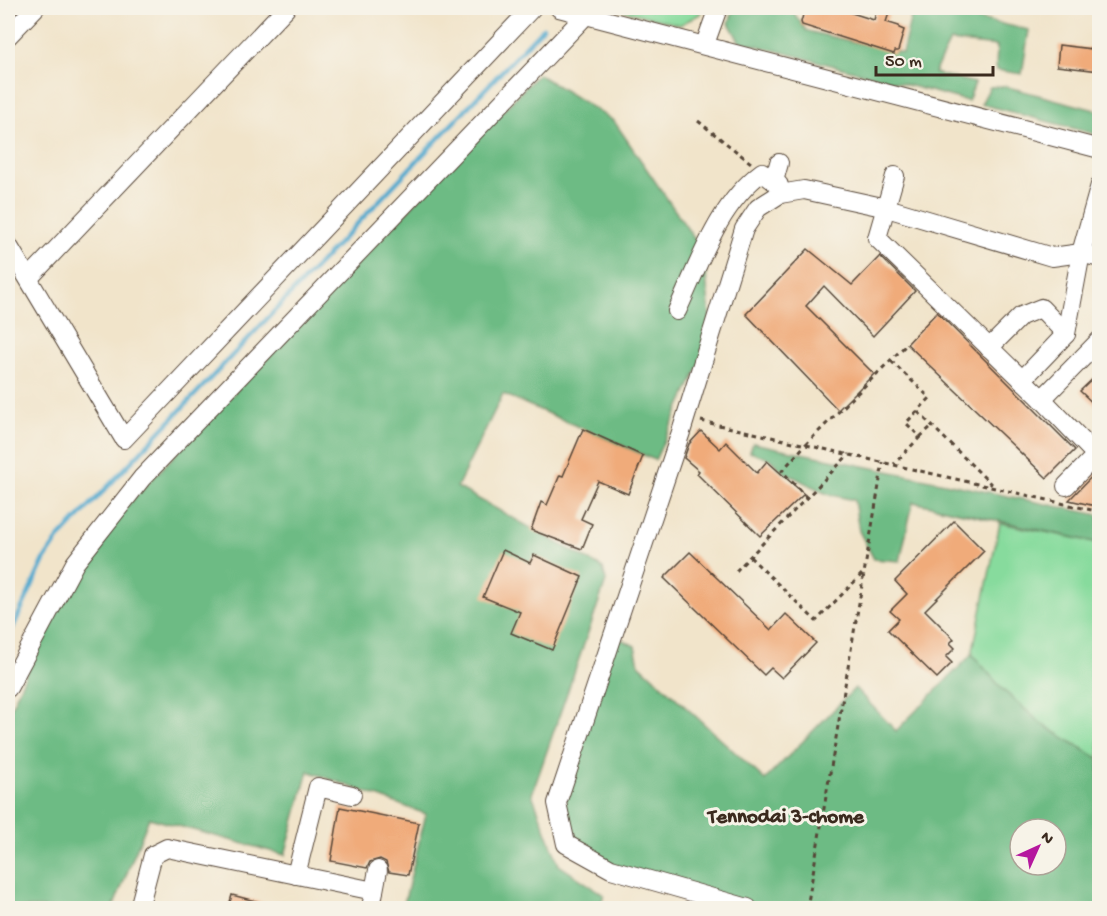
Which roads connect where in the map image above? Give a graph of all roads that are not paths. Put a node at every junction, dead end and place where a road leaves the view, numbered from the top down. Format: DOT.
graph roads {
  1 [pos="35,8"];
  2 [pos="286,8"];
  3 [pos="532,8"];
  4 [pos="559,8"];
  5 [pos="718,8"];
  6 [pos="586,15"];
  7 [pos="8,36"];
  8 [pos="705,44"];
  9 [pos="1100,149"];
  10 [pos="896,176"];
  11 [pos="774,177"];
  12 [pos="1100,185"];
  13 [pos="887,208"];
  14 [pos="8,245"];
  15 [pos="1081,253"];
  16 [pos="1100,258"];
  17 [pos="29,278"];
  18 [pos="677,311"];
  19 [pos="1066,334"];
  20 [pos="1100,340"];
  21 [pos="989,348"];
  22 [pos="1022,380"];
  23 [pos="1042,399"];
  24 [pos="1066,486"];
  25 [pos="8,688"];
  26 [pos="352,795"];
  27 [pos="378,870"];
  28 [pos="296,875"];
  29 [pos="373,900"];
  30 [pos="139,909"];
  31 [pos="748,909"];
  1 -- 7 [label="street"];
  2 -- 17 [label="street"];
  3 -- 17 [label="street"];
  4 -- 6 [label="street"];
  5 -- 8 [label="street"];
  6 -- 8 [label="street"];
  6 -- 25 [label="street"];
  8 -- 9 [label="street"];
  10 -- 13 [label="street"];
  11 -- 13 [label="street"];
  11 -- 18 [label="street"];
  11 -- 31 [label="street"];
  12 -- 15 [label="street"];
  13 -- 15 [label="street"];
  13 -- 21 [label="street"];
  14 -- 17 [label="street"];
  15 -- 16 [label="street"];
  15 -- 19 [label="street"];
  19 -- 21 [label="street"];
  19 -- 22 [label="street"];
  20 -- 23 [label="street"];
  21 -- 22 [label="street"];
  22 -- 23 [label="street"];
  23 -- 24 [label="street"];
  26 -- 28 [label="street"];
  27 -- 29 [label="street"];
  28 -- 29 [label="street"];
  28 -- 30 [label="street"];
}
